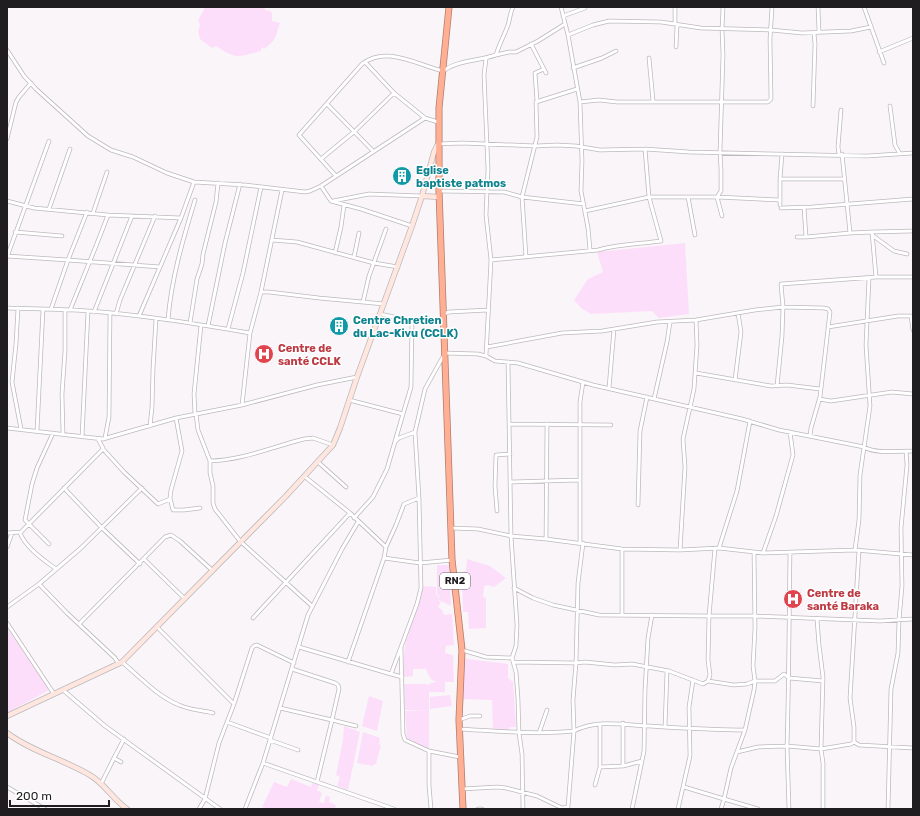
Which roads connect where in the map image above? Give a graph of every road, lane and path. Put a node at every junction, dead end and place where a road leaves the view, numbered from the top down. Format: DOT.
graph roads {
  1 [pos="448,7"];
  2 [pos="513,7"];
  3 [pos="561,7"];
  4 [pos="675,7"];
  5 [pos="723,7"];
  6 [pos="772,7"];
  7 [pos="818,7"];
  8 [pos="864,7"];
  9 [pos="585,8"];
  10 [pos="563,16"];
  11 [pos="565,24"];
  12 [pos="676,24"];
  13 [pos="871,27"];
  14 [pos="722,29"];
  15 [pos="771,30"];
  16 [pos="819,32"];
  17 [pos="814,33"];
  18 [pos="568,35"];
  19 [pos="913,38"];
  20 [pos="531,44"];
  21 [pos="676,47"];
  22 [pos="7,50"];
  23 [pos="616,51"];
  24 [pos="879,52"];
  25 [pos="496,56"];
  26 [pos="649,58"];
  27 [pos="486,59"];
  28 [pos="365,62"];
  29 [pos="884,64"];
  30 [pos="544,68"];
  31 [pos="574,68"];
  32 [pos="443,71"];
  33 [pos="546,73"];
  34 [pos="31,83"];
  35 [pos="577,89"];
  36 [pos="394,93"];
  37 [pos="536,101"];
  38 [pos="653,101"];
  39 [pos="580,102"];
  40 [pos="721,102"];
  41 [pos="327,104"];
  42 [pos="813,106"];
  43 [pos="890,106"];
  44 [pos="841,110"];
  45 [pos="425,118"];
  46 [pos="439,123"];
  47 [pos="355,131"];
  48 [pos="7,139"];
  49 [pos="49,141"];
  50 [pos="487,143"];
  51 [pos="438,144"];
  52 [pos="536,146"];
  53 [pos="581,147"];
  54 [pos="70,149"];
  55 [pos="645,149"];
  56 [pos="373,151"];
  57 [pos="720,152"];
  58 [pos="913,153"];
  59 [pos="782,154"];
  60 [pos="840,154"];
  61 [pos="900,154"];
  62 [pos="321,159"];
  63 [pos="107,172"];
  64 [pos="336,176"];
  65 [pos="780,179"];
  66 [pos="844,179"];
  67 [pos="194,182"];
  68 [pos="218,183"];
  69 [pos="240,184"];
  70 [pos="322,186"];
  71 [pos="261,187"];
  72 [pos="282,190"];
  73 [pos="486,192"];
  74 [pos="439,194"];
  75 [pos="422,196"];
  76 [pos="522,197"];
  77 [pos="649,197"];
  78 [pos="688,197"];
  79 [pos="717,197"];
  80 [pos="913,199"];
  81 [pos="195,200"];
  82 [pos="780,200"];
  83 [pos="7,201"];
  84 [pos="331,201"];
  85 [pos="584,204"];
  86 [pos="847,204"];
  87 [pos="344,205"];
  88 [pos="26,206"];
  89 [pos="804,207"];
  90 [pos="49,209"];
  91 [pos="585,211"];
  92 [pos="87,212"];
  93 [pos="93,213"];
  94 [pos="108,216"];
  95 [pos="132,216"];
  96 [pos="155,216"];
  97 [pos="722,216"];
  98 [pos="181,218"];
  99 [pos="412,226"];
  100 [pos="386,229"];
  101 [pos="913,231"];
  102 [pos="15,232"];
  103 [pos="359,233"];
  104 [pos="850,233"];
  105 [pos="872,233"];
  106 [pos="695,235"];
  107 [pos="62,236"];
  108 [pos="797,237"];
  109 [pos="806,237"];
  110 [pos="272,240"];
  111 [pos="590,250"];
  112 [pos="335,253"];
  113 [pos="907,254"];
  114 [pos="7,256"];
  115 [pos="354,257"];
  116 [pos="526,257"];
  117 [pos="68,260"];
  118 [pos="491,260"];
  119 [pos="90,261"];
  120 [pos="114,263"];
  121 [pos="374,263"];
  122 [pos="136,264"];
  123 [pos="160,267"];
  124 [pos="398,267"];
  125 [pos="913,276"];
  126 [pos="876,277"];
  127 [pos="869,278"];
  128 [pos="261,292"];
  129 [pos="363,302"];
  130 [pos="384,304"];
  131 [pos="783,307"];
  132 [pos="7,308"];
  133 [pos="18,308"];
  134 [pos="43,309"];
  135 [pos="51,309"];
  136 [pos="65,310"];
  137 [pos="70,310"];
  138 [pos="488,310"];
  139 [pos="88,311"];
  140 [pos="94,312"];
  141 [pos="110,313"];
  142 [pos="738,313"];
  143 [pos="116,314"];
  144 [pos="380,314"];
  145 [pos="139,316"];
  146 [pos="912,316"];
  147 [pos="443,317"];
  148 [pos="156,319"];
  149 [pos="168,320"];
  150 [pos="696,320"];
  151 [pos="412,321"];
  152 [pos="867,321"];
  153 [pos="670,322"];
  154 [pos="190,323"];
  155 [pos="201,325"];
  156 [pos="208,326"];
  157 [pos="828,327"];
  158 [pos="228,329"];
  159 [pos="614,329"];
  160 [pos="913,330"];
  161 [pos="250,333"];
  162 [pos="487,348"];
  163 [pos="445,353"];
  164 [pos="486,356"];
  165 [pos="508,362"];
  166 [pos="696,373"];
  167 [pos="357,377"];
  168 [pos="735,380"];
  169 [pos="583,382"];
  170 [pos="777,386"];
  171 [pos="609,388"];
  172 [pos="820,388"];
  173 [pos="913,394"];
  174 [pos="870,396"];
  175 [pos="647,397"];
  176 [pos="654,399"];
  177 [pos="819,399"];
  178 [pos="350,400"];
  179 [pos="242,405"];
  180 [pos="690,408"];
  181 [pos="195,414"];
  182 [pos="403,414"];
  183 [pos="176,418"];
  184 [pos="750,421"];
  185 [pos="509,424"];
  186 [pos="547,424"];
  187 [pos="580,425"];
  188 [pos="611,425"];
  189 [pos="150,426"];
  190 [pos="7,428"];
  191 [pos="21,429"];
  192 [pos="37,431"];
  193 [pos="415,432"];
  194 [pos="790,432"];
  195 [pos="54,433"];
  196 [pos="63,434"];
  197 [pos="810,436"];
  198 [pos="82,437"];
  199 [pos="105,438"];
  200 [pos="98,439"];
  201 [pos="396,440"];
  202 [pos="333,445"];
  203 [pos="864,447"];
  204 [pos="103,449"];
  205 [pos="906,451"];
  206 [pos="913,451"];
  207 [pos="510,454"];
  208 [pos="210,461"];
  209 [pos="318,462"];
  210 [pos="304,476"];
  211 [pos="580,480"];
  212 [pos="511,482"];
  213 [pos="546,482"];
  214 [pos="346,487"];
  215 [pos="64,488"];
  216 [pos="142,488"];
  217 [pos="419,498"];
  218 [pos="170,500"];
  219 [pos="638,505"];
  220 [pos="200,508"];
  221 [pos="497,511"];
  222 [pos="350,513"];
  223 [pos="354,518"];
  224 [pos="358,522"];
  225 [pos="28,525"];
  226 [pos="102,528"];
  227 [pos="451,528"];
  228 [pos="7,533"];
  229 [pos="12,533"];
  230 [pos="20,533"];
  231 [pos="511,536"];
  232 [pos="546,539"];
  233 [pos="240,541"];
  234 [pos="581,543"];
  235 [pos="49,544"];
  236 [pos="7,547"];
  237 [pos="386,547"];
  238 [pos="717,548"];
  239 [pos="622,549"];
  240 [pos="680,550"];
  241 [pos="855,550"];
  242 [pos="860,550"];
  243 [pos="754,553"];
  244 [pos="763,553"];
  245 [pos="790,553"];
  246 [pos="902,555"];
  247 [pos="913,555"];
  248 [pos="384,558"];
  249 [pos="144,559"];
  250 [pos="452,560"];
  251 [pos="420,563"];
  252 [pos="140,564"];
  253 [pos="56,570"];
  254 [pos="213,571"];
  255 [pos="287,583"];
  256 [pos="39,584"];
  257 [pos="514,588"];
  258 [pos="185,599"];
  259 [pos="312,606"];
  260 [pos="7,607"];
  261 [pos="578,611"];
  262 [pos="622,615"];
  263 [pos="652,616"];
  264 [pos="710,616"];
  265 [pos="755,616"];
  266 [pos="253,618"];
  267 [pos="789,618"];
  268 [pos="817,619"];
  269 [pos="913,619"];
  270 [pos="855,620"];
  271 [pos="899,620"];
  272 [pos="7,623"];
  273 [pos="79,624"];
  274 [pos="157,627"];
  275 [pos="401,646"];
  276 [pos="299,647"];
  277 [pos="462,650"];
  278 [pos="512,658"];
  279 [pos="348,662"];
  280 [pos="514,662"];
  281 [pos="121,663"];
  282 [pos="294,663"];
  283 [pos="576,663"];
  284 [pos="647,667"];
  285 [pos="292,669"];
  286 [pos="667,671"];
  287 [pos="391,674"];
  288 [pos="402,677"];
  289 [pos="788,678"];
  290 [pos="693,680"];
  291 [pos="708,681"];
  292 [pos="755,681"];
  293 [pos="823,681"];
  294 [pos="63,690"];
  295 [pos="54,694"];
  296 [pos="234,704"];
  297 [pos="280,708"];
  298 [pos="547,710"];
  299 [pos="213,713"];
  300 [pos="7,716"];
  301 [pos="480,716"];
  302 [pos="332,720"];
  303 [pos="459,720"];
  304 [pos="227,722"];
  305 [pos="623,724"];
  306 [pos="600,725"];
  307 [pos="356,726"];
  308 [pos="644,726"];
  309 [pos="665,727"];
  310 [pos="689,728"];
  311 [pos="459,729"];
  312 [pos="746,730"];
  313 [pos="574,731"];
  314 [pos="7,733"];
  315 [pos="519,733"];
  316 [pos="539,733"];
  317 [pos="124,739"];
  318 [pos="270,739"];
  319 [pos="854,742"];
  320 [pos="787,746"];
  321 [pos="890,746"];
  322 [pos="913,748"];
  323 [pos="821,749"];
  324 [pos="298,750"];
  325 [pos="429,751"];
  326 [pos="737,752"];
  327 [pos="460,757"];
  328 [pos="114,758"];
  329 [pos="121,762"];
  330 [pos="642,762"];
  331 [pos="263,763"];
  332 [pos="622,766"];
  333 [pos="600,767"];
  334 [pos="317,782"];
  335 [pos="101,784"];
  336 [pos="594,785"];
  337 [pos="7,787"];
  338 [pos="684,787"];
  339 [pos="462,789"];
  340 [pos="523,792"];
  341 [pos="205,799"];
  342 [pos="724,799"];
  343 [pos="568,808"];
  344 [pos="45,809"];
  345 [pos="127,809"];
  346 [pos="199,809"];
  347 [pos="220,809"];
  348 [pos="245,809"];
  349 [pos="394,809"];
  350 [pos="431,809"];
  351 [pos="463,809"];
  352 [pos="478,809"];
  353 [pos="482,809"];
  354 [pos="523,809"];
  355 [pos="632,809"];
  356 [pos="678,809"];
  357 [pos="721,809"];
  358 [pos="756,809"];
  359 [pos="789,809"];
  360 [pos="823,809"];
  361 [pos="888,809"];
  1 -- 32 [label="highway, RN2"];
  2 -- 25 [label="street"];
  3 -- 10 [label="street"];
  4 -- 12 [label="street"];
  5 -- 14 [label="street"];
  6 -- 15 [label="street"];
  7 -- 16 [label="street"];
  8 -- 13 [label="street"];
  9 -- 10 [label="street"];
  10 -- 11 [label="street"];
  11 -- 18 [label="street"];
  11 -- 20 [label="street"];
  12 -- 14 [label="street"];
  12 -- 18 [label="street"];
  12 -- 21 [label="street"];
  13 -- 16 [label="street"];
  13 -- 24 [label="street"];
  14 -- 15 [label="street"];
  14 -- 40 [label="street"];
  15 -- 17 [label="street"];
  15 -- 40 [label="street"];
  16 -- 17 [label="street"];
  17 -- 42 [label="street"];
  18 -- 31 [label="street"];
  19 -- 24 [label="street"];
  20 -- 25 [label="street"];
  20 -- 30 [label="street"];
  22 -- 34 [label="street"];
  23 -- 31 [label="street"];
  24 -- 29 [label="street"];
  25 -- 27 [label="street"];
  26 -- 38 [label="street"];
  27 -- 32 [label="street"];
  27 -- 50 [label="street"];
  28 -- 32 [label="street"];
  28 -- 36 [label="street"];
  28 -- 41 [label="street"];
  30 -- 33 [label="street"];
  30 -- 37 [label="street"];
  31 -- 35 [label="street"];
  32 -- 46 [label="highway, RN2"];
  34 -- 48 [label="street"];
  34 -- 67 [label="street"];
  35 -- 37 [label="street"];
  35 -- 39 [label="street"];
  36 -- 45 [label="street"];
  36 -- 47 [label="street"];
  37 -- 52 [label="street"];
  38 -- 39 [label="street"];
  38 -- 40 [label="street"];
  39 -- 53 [label="street"];
  40 -- 57 [label="street"];
  41 -- 47 [label="street"];
  41 -- 62 [label="street"];
  43 -- 61 [label="street"];
  44 -- 60 [label="street"];
  45 -- 46 [label="street"];
  45 -- 56 [label="street"];
  46 -- 51 [label="highway, RN2"];
  47 -- 56 [label="street"];
  47 -- 62 [label="street"];
  49 -- 88 [label="street"];
  50 -- 51 [label="street"];
  50 -- 52 [label="street"];
  50 -- 73 [label="street"];
  51 -- 74 [label="highway, RN2"];
  51 -- 75 [label="street"];
  52 -- 53 [label="street"];
  52 -- 76 [label="street"];
  53 -- 55 [label="street"];
  53 -- 85 [label="street"];
  54 -- 90 [label="street"];
  55 -- 57 [label="street"];
  55 -- 77 [label="street"];
  56 -- 64 [label="street"];
  57 -- 59 [label="street"];
  57 -- 79 [label="street"];
  58 -- 61 [label="street"];
  59 -- 60 [label="street"];
  59 -- 65 [label="street"];
  60 -- 61 [label="street"];
  60 -- 66 [label="street"];
  62 -- 64 [label="street"];
  63 -- 93 [label="street"];
  64 -- 70 [label="street"];
  65 -- 66 [label="street"];
  65 -- 82 [label="street"];
  66 -- 86 [label="street"];
  67 -- 68 [label="street"];
  67 -- 98 [label="street"];
  68 -- 69 [label="street"];
  68 -- 154 [label="street"];
  69 -- 71 [label="street"];
  69 -- 156 [label="street"];
  70 -- 72 [label="street"];
  70 -- 84 [label="street"];
  71 -- 72 [label="street"];
  71 -- 158 [label="street"];
  72 -- 110 [label="street"];
  73 -- 74 [label="street"];
  73 -- 76 [label="street"];
  73 -- 118 [label="street"];
  74 -- 75 [label="street"];
  74 -- 147 [label="highway, RN2"];
  75 -- 84 [label="street"];
  75 -- 99 [label="street"];
  76 -- 85 [label="street"];
  76 -- 116 [label="street"];
  77 -- 78 [label="street"];
  77 -- 91 [label="street"];
  77 -- 111 [label="street"];
  78 -- 79 [label="street"];
  78 -- 106 [label="street"];
  79 -- 82 [label="street"];
  79 -- 97 [label="street"];
  80 -- 86 [label="street"];
  81 -- 149 [label="street"];
  82 -- 89 [label="street"];
  83 -- 88 [label="street"];
  84 -- 87 [label="street"];
  85 -- 91 [label="street"];
  86 -- 89 [label="street"];
  86 -- 104 [label="street"];
  87 -- 99 [label="street"];
  87 -- 112 [label="street"];
  88 -- 90 [label="street"];
  88 -- 102 [label="street"];
  89 -- 109 [label="street"];
  90 -- 92 [label="street"];
  91 -- 111 [label="street"];
  92 -- 93 [label="street"];
  92 -- 117 [label="street"];
  93 -- 94 [label="street"];
  94 -- 95 [label="street"];
  94 -- 119 [label="street"];
  95 -- 96 [label="street"];
  95 -- 120 [label="street"];
  96 -- 98 [label="street"];
  96 -- 122 [label="street"];
  98 -- 123 [label="street"];
  99 -- 124 [label="street"];
  100 -- 121 [label="street"];
  101 -- 105 [label="street"];
  102 -- 107 [label="street"];
  102 -- 114 [label="street"];
  103 -- 115 [label="street"];
  104 -- 105 [label="street"];
  104 -- 109 [label="street"];
  105 -- 113 [label="street"];
  105 -- 126 [label="street"];
  108 -- 109 [label="street"];
  110 -- 112 [label="street"];
  110 -- 128 [label="street"];
  111 -- 116 [label="street"];
  112 -- 115 [label="street"];
  114 -- 117 [label="street"];
  115 -- 121 [label="street"];
  116 -- 118 [label="street"];
  117 -- 119 [label="street"];
  117 -- 135 [label="street"];
  118 -- 138 [label="street"];
  119 -- 120 [label="street"];
  119 -- 137 [label="street"];
  120 -- 122 [label="street"];
  120 -- 140 [label="street"];
  121 -- 124 [label="street"];
  121 -- 129 [label="street"];
  122 -- 123 [label="street"];
  122 -- 143 [label="street"];
  123 -- 145 [label="street"];
  124 -- 130 [label="street"];
  125 -- 126 [label="street"];
  126 -- 127 [label="street"];
  127 -- 131 [label="street"];
  127 -- 152 [label="street"];
  128 -- 129 [label="street"];
  128 -- 161 [label="street"];
  129 -- 130 [label="street"];
  130 -- 144 [label="street"];
  131 -- 142 [label="street"];
  131 -- 157 [label="street"];
  131 -- 170 [label="street"];
  132 -- 133 [label="street"];
  133 -- 134 [label="street"];
  133 -- 191 [label="street"];
  134 -- 135 [label="street"];
  134 -- 192 [label="street"];
  135 -- 136 [label="street"];
  136 -- 137 [label="street"];
  136 -- 196 [label="street"];
  137 -- 139 [label="street"];
  138 -- 147 [label="street"];
  138 -- 162 [label="street"];
  139 -- 140 [label="street"];
  139 -- 198 [label="street"];
  140 -- 141 [label="street"];
  141 -- 143 [label="street"];
  141 -- 199 [label="street"];
  142 -- 150 [label="street"];
  142 -- 168 [label="street"];
  143 -- 145 [label="street"];
  144 -- 151 [label="street"];
  144 -- 167 [label="street"];
  145 -- 148 [label="street"];
  146 -- 152 [label="street"];
  146 -- 160 [label="street"];
  147 -- 151 [label="street"];
  147 -- 163 [label="highway, RN2"];
  148 -- 149 [label="street"];
  148 -- 189 [label="street"];
  149 -- 154 [label="street"];
  150 -- 153 [label="street"];
  150 -- 166 [label="street"];
  151 -- 182 [label="street"];
  152 -- 157 [label="street"];
  152 -- 174 [label="street"];
  153 -- 159 [label="street"];
  153 -- 176 [label="street"];
  154 -- 155 [label="street"];
  155 -- 156 [label="street"];
  155 -- 181 [label="street"];
  156 -- 158 [label="street"];
  157 -- 172 [label="street"];
  158 -- 161 [label="street"];
  159 -- 162 [label="street"];
  159 -- 171 [label="street"];
  161 -- 179 [label="street"];
  162 -- 164 [label="street"];
  163 -- 164 [label="street"];
  163 -- 193 [label="street"];
  163 -- 227 [label="highway, RN2"];
  164 -- 165 [label="street"];
  165 -- 169 [label="street"];
  165 -- 185 [label="street"];
  166 -- 168 [label="street"];
  166 -- 180 [label="street"];
  167 -- 178 [label="street"];
  167 -- 179 [label="street"];
  168 -- 170 [label="street"];
  169 -- 171 [label="street"];
  169 -- 187 [label="street"];
  170 -- 172 [label="street"];
  171 -- 175 [label="street"];
  172 -- 177 [label="street"];
  173 -- 174 [label="street"];
  174 -- 177 [label="street"];
  174 -- 203 [label="street"];
  175 -- 176 [label="street"];
  175 -- 219 [label="street"];
  176 -- 180 [label="street"];
  177 -- 197 [label="street"];
  178 -- 182 [label="street"];
  178 -- 202 [label="street"];
  179 -- 181 [label="street"];
  180 -- 184 [label="street"];
  180 -- 240 [label="street"];
  181 -- 183 [label="street"];
  181 -- 208 [label="street"];
  182 -- 201 [label="street"];
  183 -- 189 [label="street"];
  183 -- 218 [label="street"];
  184 -- 194 [label="street"];
  184 -- 238 [label="street"];
  185 -- 186 [label="street"];
  185 -- 207 [label="street"];
  186 -- 187 [label="street"];
  186 -- 213 [label="street"];
  187 -- 188 [label="street"];
  187 -- 211 [label="street"];
  189 -- 199 [label="street"];
  190 -- 191 [label="street"];
  191 -- 192 [label="street"];
  192 -- 195 [label="street"];
  193 -- 201 [label="street"];
  193 -- 217 [label="street"];
  194 -- 197 [label="street"];
  194 -- 244 [label="street"];
  195 -- 196 [label="street"];
  195 -- 225 [label="street"];
  196 -- 198 [label="street"];
  197 -- 203 [label="street"];
  198 -- 200 [label="street"];
  199 -- 200 [label="street"];
  200 -- 204 [label="street"];
  201 -- 223 [label="street"];
  202 -- 208 [label="street"];
  202 -- 209 [label="street"];
  203 -- 205 [label="street"];
  203 -- 241 [label="street"];
  204 -- 215 [label="street"];
  204 -- 216 [label="street"];
  205 -- 206 [label="street"];
  205 -- 246 [label="street"];
  207 -- 212 [label="street"];
  207 -- 221 [label="street"];
  208 -- 233 [label="street"];
  209 -- 210 [label="street"];
  209 -- 214 [label="street"];
  210 -- 222 [label="street"];
  210 -- 233 [label="street"];
  211 -- 213 [label="street"];
  211 -- 234 [label="street"];
  212 -- 213 [label="street"];
  212 -- 231 [label="street"];
  213 -- 232 [label="street"];
  215 -- 225 [label="street"];
  215 -- 226 [label="street"];
  216 -- 218 [label="street"];
  216 -- 226 [label="street"];
  217 -- 237 [label="street"];
  217 -- 251 [label="street"];
  218 -- 220 [label="street"];
  222 -- 223 [label="street"];
  222 -- 255 [label="street"];
  223 -- 224 [label="street"];
  224 -- 237 [label="street"];
  224 -- 259 [label="street"];
  225 -- 230 [label="street"];
  225 -- 235 [label="street"];
  226 -- 252 [label="street"];
  226 -- 253 [label="street"];
  227 -- 231 [label="street"];
  227 -- 250 [label="highway, RN2"];
  228 -- 229 [label="street"];
  229 -- 230 [label="street"];
  229 -- 236 [label="street"];
  230 -- 253 [label="street"];
  231 -- 232 [label="street"];
  231 -- 257 [label="street"];
  232 -- 234 [label="street"];
  233 -- 254 [label="street"];
  233 -- 255 [label="street"];
  234 -- 239 [label="street"];
  234 -- 261 [label="street"];
  237 -- 248 [label="street"];
  238 -- 240 [label="street"];
  238 -- 243 [label="street"];
  238 -- 264 [label="street"];
  239 -- 240 [label="street"];
  239 -- 262 [label="street"];
  241 -- 242 [label="street"];
  241 -- 245 [label="street"];
  242 -- 246 [label="street"];
  242 -- 270 [label="street"];
  243 -- 244 [label="street"];
  243 -- 265 [label="street"];
  244 -- 245 [label="street"];
  245 -- 267 [label="street"];
  246 -- 247 [label="street"];
  246 -- 271 [label="street"];
  248 -- 251 [label="street"];
  248 -- 279 [label="street"];
  249 -- 252 [label="street"];
  249 -- 254 [label="street"];
  249 -- 258 [label="street"];
  250 -- 251 [label="street"];
  250 -- 277 [label="highway, RN2"];
  251 -- 275 [label="street"];
  252 -- 273 [label="street"];
  253 -- 256 [label="street"];
  254 -- 258 [label="street"];
  255 -- 259 [label="street"];
  255 -- 266 [label="street"];
  256 -- 260 [label="street"];
  256 -- 273 [label="street"];
  257 -- 261 [label="street"];
  257 -- 278 [label="street"];
  258 -- 274 [label="street"];
  259 -- 276 [label="street"];
  261 -- 262 [label="street"];
  261 -- 283 [label="street"];
  262 -- 263 [label="street"];
  263 -- 264 [label="street"];
  263 -- 284 [label="street"];
  264 -- 265 [label="street"];
  264 -- 291 [label="street"];
  265 -- 267 [label="street"];
  265 -- 292 [label="street"];
  267 -- 268 [label="street"];
  267 -- 289 [label="street"];
  268 -- 270 [label="street"];
  268 -- 293 [label="street"];
  269 -- 271 [label="street"];
  270 -- 271 [label="street"];
  270 -- 319 [label="street"];
  271 -- 321 [label="street"];
  272 -- 295 [label="street"];
  273 -- 281 [label="street"];
  274 -- 281 [label="street"];
  274 -- 296 [label="street"];
  275 -- 287 [label="street"];
  275 -- 288 [label="street"];
  276 -- 279 [label="street"];
  276 -- 282 [label="street"];
  277 -- 278 [label="street"];
  277 -- 303 [label="highway, RN2"];
  278 -- 280 [label="street"];
  279 -- 287 [label="street"];
  280 -- 283 [label="street"];
  280 -- 315 [label="street"];
  281 -- 294 [label="street"];
  281 -- 299 [label="street"];
  282 -- 285 [label="street"];
  282 -- 296 [label="street"];
  283 -- 284 [label="street"];
  283 -- 313 [label="street"];
  284 -- 286 [label="street"];
  284 -- 308 [label="street"];
  285 -- 297 [label="street"];
  285 -- 302 [label="street"];
  286 -- 290 [label="street"];
  286 -- 309 [label="street"];
  287 -- 288 [label="street"];
  288 -- 325 [label="street"];
  289 -- 292 [label="street"];
  289 -- 293 [label="street"];
  289 -- 320 [label="street"];
  290 -- 291 [label="street"];
  290 -- 310 [label="street"];
  291 -- 292 [label="street"];
  292 -- 312 [label="street"];
  293 -- 323 [label="street"];
  294 -- 295 [label="street"];
  294 -- 317 [label="street"];
  295 -- 300 [label="street"];
  296 -- 304 [label="street"];
  297 -- 302 [label="street"];
  297 -- 318 [label="street"];
  298 -- 316 [label="street"];
  301 -- 303 [label="street"];
  302 -- 307 [label="street"];
  302 -- 334 [label="street"];
  303 -- 311 [label="highway, RN2"];
  304 -- 318 [label="street"];
  304 -- 341 [label="street"];
  305 -- 306 [label="street"];
  305 -- 308 [label="street"];
  305 -- 332 [label="street"];
  306 -- 313 [label="street"];
  306 -- 333 [label="street"];
  308 -- 309 [label="street"];
  308 -- 330 [label="street"];
  309 -- 310 [label="street"];
  310 -- 312 [label="street"];
  310 -- 338 [label="street"];
  311 -- 315 [label="street"];
  311 -- 327 [label="highway, RN2"];
  312 -- 326 [label="street"];
  313 -- 316 [label="street"];
  313 -- 343 [label="street"];
  314 -- 335 [label="street"];
  315 -- 316 [label="street"];
  315 -- 340 [label="street"];
  317 -- 328 [label="street"];
  317 -- 341 [label="street"];
  318 -- 324 [label="street"];
  318 -- 331 [label="street"];
  319 -- 321 [label="street"];
  319 -- 323 [label="street"];
  320 -- 323 [label="street"];
  320 -- 326 [label="street"];
  320 -- 359 [label="street"];
  321 -- 322 [label="street"];
  321 -- 361 [label="street"];
  323 -- 360 [label="street"];
  325 -- 327 [label="street"];
  325 -- 350 [label="street"];
  326 -- 342 [label="street"];
  327 -- 339 [label="highway, RN2"];
  328 -- 329 [label="street"];
  328 -- 335 [label="street"];
  330 -- 332 [label="street"];
  330 -- 355 [label="street"];
  331 -- 334 [label="street"];
  331 -- 348 [label="street"];
  332 -- 333 [label="street"];
  333 -- 336 [label="street"];
  334 -- 349 [label="street"];
  335 -- 345 [label="street"];
  337 -- 344 [label="street"];
  338 -- 342 [label="street"];
  338 -- 356 [label="street"];
  339 -- 340 [label="street"];
  339 -- 351 [label="highway, RN2"];
  340 -- 343 [label="street"];
  340 -- 354 [label="street"];
  341 -- 346 [label="street"];
  341 -- 347 [label="street"];
  342 -- 357 [label="street"];
  342 -- 358 [label="street"];
  352 -- 353 [label="street"];
}
